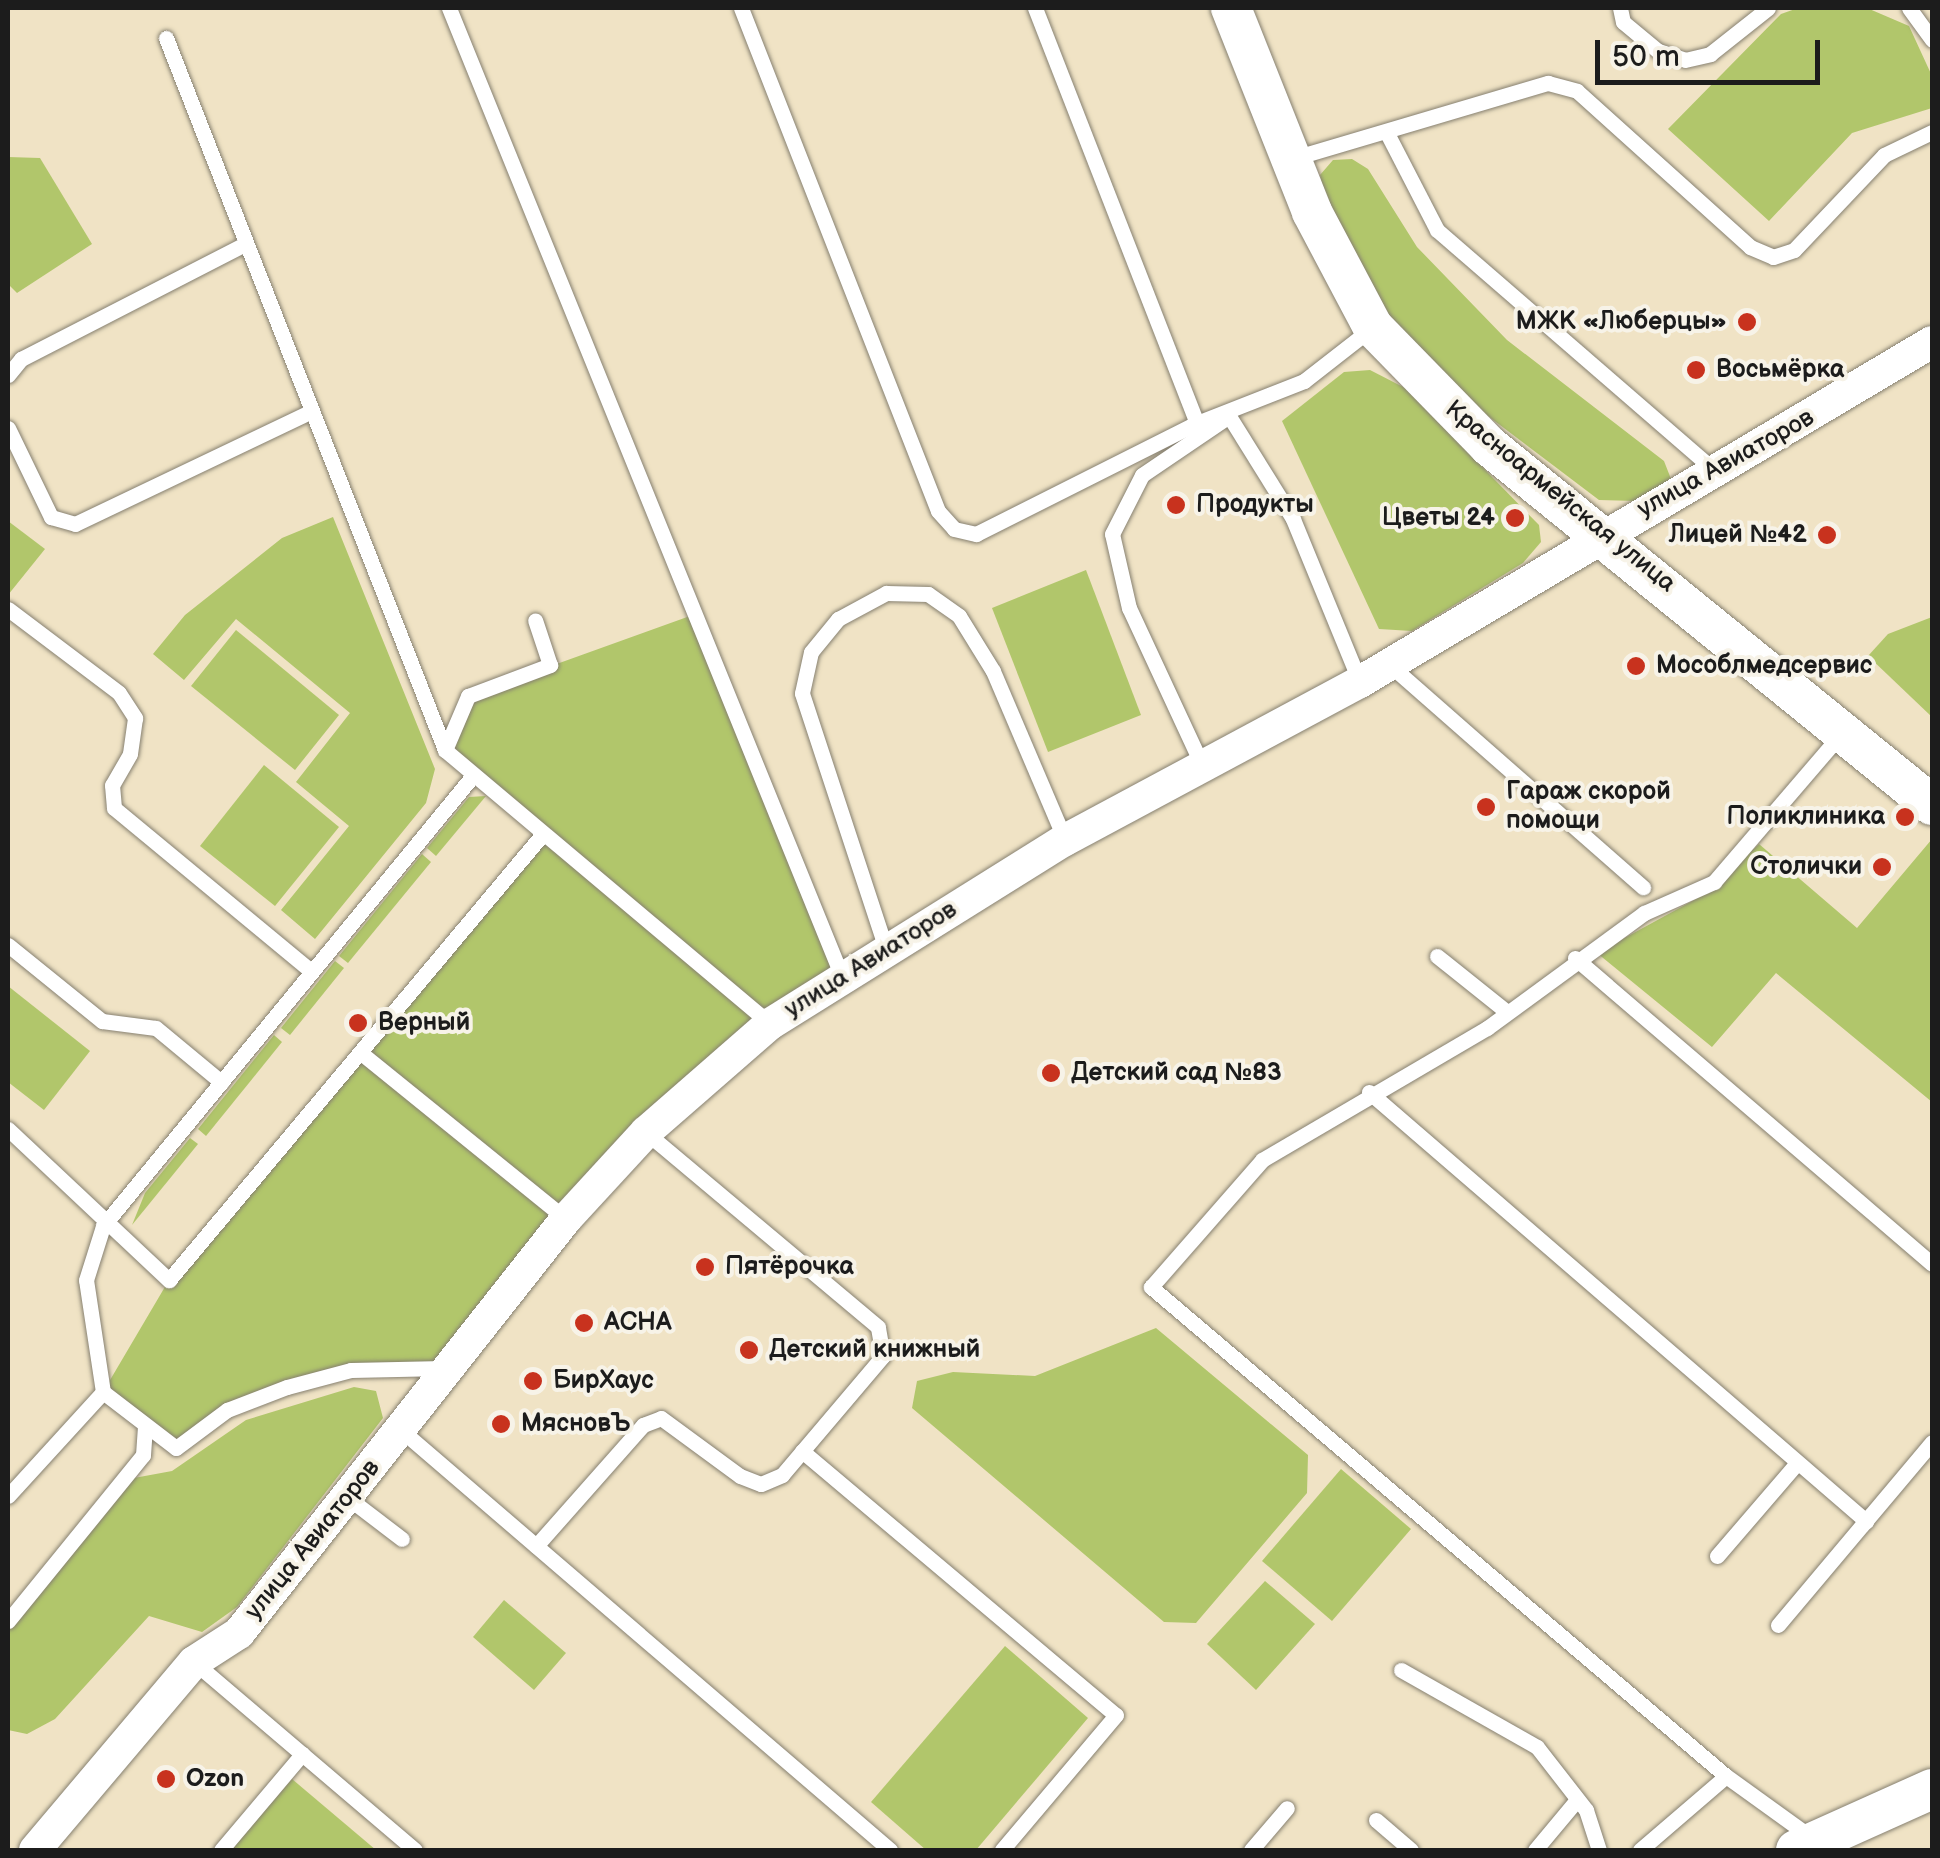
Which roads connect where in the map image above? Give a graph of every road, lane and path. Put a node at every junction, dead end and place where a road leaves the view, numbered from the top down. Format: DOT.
graph roads {
  1 [pos="448,8"];
  2 [pos="742,8"];
  3 [pos="1036,8"];
  4 [pos="1231,8"];
  5 [pos="1620,8"];
  6 [pos="1768,8"];
  7 [pos="1909,8"];
  8 [pos="166,38"];
  9 [pos="1932,40"];
  10 [pos="1932,132"];
  11 [pos="1388,135"];
  12 [pos="1290,159"];
  13 [pos="244,244"];
  14 [pos="1373,327"];
  15 [pos="1932,342"];
  16 [pos="8,348"];
  17 [pos="21,359"];
  18 [pos="8,376"];
  19 [pos="310,412"];
  20 [pos="1229,416"];
  21 [pos="1197,423"];
  22 [pos="8,428"];
  23 [pos="1715,471"];
  24 [pos="1600,533"];
  25 [pos="8,609"];
  26 [pos="535,620"];
  27 [pos="1389,664"];
  28 [pos="1360,682"];
  29 [pos="1846,728"];
  30 [pos="445,750"];
  31 [pos="1202,765"];
  32 [pos="471,778"];
  33 [pos="1932,806"];
  34 [pos="566,833"];
  35 [pos="540,836"];
  36 [pos="1065,840"];
  37 [pos="553,847"];
  38 [pos="1643,887"];
  39 [pos="8,945"];
  40 [pos="886,949"];
  41 [pos="1437,956"];
  42 [pos="1575,958"];
  43 [pos="311,972"];
  44 [pos="842,977"];
  45 [pos="1507,1012"];
  46 [pos="770,1024"];
  47 [pos="361,1053"];
  48 [pos="220,1082"];
  49 [pos="1369,1092"];
  50 [pos="8,1129"];
  51 [pos="646,1132"];
  52 [pos="566,1219"];
  53 [pos="103,1226"];
  54 [pos="1932,1264"];
  55 [pos="448,1368"];
  56 [pos="103,1392"];
  57 [pos="146,1428"];
  58 [pos="400,1430"];
  59 [pos="1932,1442"];
  60 [pos="802,1451"];
  61 [pos="1797,1462"];
  62 [pos="8,1496"];
  63 [pos="348,1496"];
  64 [pos="1866,1521"];
  65 [pos="402,1539"];
  66 [pos="536,1546"];
  67 [pos="1717,1556"];
  68 [pos="8,1621"];
  69 [pos="1778,1624"];
  70 [pos="194,1662"];
  71 [pos="1401,1670"];
  72 [pos="302,1754"];
  73 [pos="1726,1776"];
  74 [pos="1932,1790"];
  75 [pos="1576,1801"];
  76 [pos="1287,1808"];
  77 [pos="1376,1820"];
  78 [pos="1807,1846"];
  79 [pos="35,1850"];
  80 [pos="220,1850"];
  81 [pos="415,1850"];
  82 [pos="890,1850"];
  83 [pos="1002,1850"];
  84 [pos="1252,1850"];
  85 [pos="1412,1850"];
  86 [pos="1535,1850"];
  87 [pos="1599,1850"];
  88 [pos="1640,1850"];
  1 -- 44 [label="lane"];
  2 -- 21 [label="lane"];
  3 -- 21 [label="lane"];
  4 -- 12 [label="street, Красноармейская улица"];
  5 -- 6 [label="lane"];
  7 -- 9 [label="lane"];
  8 -- 13 [label="lane"];
  10 -- 11 [label="lane"];
  11 -- 12 [label="lane"];
  11 -- 23 [label="lane"];
  12 -- 14 [label="street, Красноармейская улица"];
  13 -- 17 [label="lane"];
  13 -- 19 [label="lane"];
  14 -- 20 [label="lane"];
  14 -- 24 [label="street, Красноармейская улица"];
  15 -- 23 [label="street, улица Авиаторов"];
  16 -- 17 [label="lane"];
  17 -- 18 [label="lane"];
  19 -- 22 [label="lane"];
  19 -- 30 [label="lane"];
  20 -- 21 [label="lane"];
  20 -- 28 [label="lane"];
  20 -- 31 [label="lane"];
  23 -- 24 [label="street, улица Авиаторов"];
  24 -- 27 [label="street, улица Авиаторов"];
  24 -- 29 [label="street, Красноармейская улица"];
  25 -- 43 [label="lane"];
  26 -- 30 [label="lane"];
  27 -- 28 [label="street, улица Авиаторов"];
  27 -- 38 [label="lane"];
  28 -- 31 [label="street, улица Авиаторов"];
  29 -- 33 [label="street, Красноармейская улица"];
  29 -- 42 [label="lane"];
  30 -- 32 [label="lane"];
  31 -- 36 [label="street, улица Авиаторов"];
  32 -- 35 [label="lane"];
  32 -- 43 [label="lane"];
  34 -- 37 [label="lane"];
  35 -- 37 [label="lane"];
  35 -- 47 [label="lane"];
  36 -- 40 [label="street, улица Авиаторов"];
  36 -- 40 [label="lane"];
  37 -- 46 [label="lane"];
  39 -- 48 [label="lane"];
  40 -- 44 [label="street, улица Авиаторов"];
  41 -- 45 [label="lane"];
  42 -- 45 [label="lane"];
  42 -- 54 [label="lane"];
  43 -- 48 [label="lane"];
  44 -- 46 [label="street, улица Авиаторов"];
  45 -- 49 [label="lane"];
  46 -- 51 [label="street, улица Авиаторов"];
  47 -- 52 [label="lane"];
  47 -- 53 [label="lane"];
  48 -- 53 [label="lane"];
  49 -- 61 [label="lane"];
  49 -- 73 [label="lane"];
  50 -- 53 [label="lane"];
  51 -- 52 [label="street, улица Авиаторов"];
  51 -- 60 [label="lane"];
  52 -- 55 [label="street, улица Авиаторов"];
  53 -- 56 [label="lane"];
  55 -- 57 [label="lane"];
  55 -- 58 [label="street, улица Авиаторов"];
  56 -- 57 [label="lane"];
  56 -- 62 [label="lane"];
  57 -- 68 [label="lane"];
  58 -- 63 [label="street, улица Авиаторов"];
  58 -- 66 [label="lane"];
  59 -- 64 [label="lane"];
  60 -- 66 [label="lane"];
  60 -- 83 [label="lane"];
  61 -- 64 [label="lane"];
  61 -- 67 [label="lane"];
  63 -- 65 [label="lane"];
  63 -- 70 [label="street, улица Авиаторов"];
  64 -- 69 [label="lane"];
  66 -- 82 [label="lane"];
  70 -- 72 [label="lane"];
  70 -- 79 [label="street, улица Авиаторов"];
  71 -- 75 [label="lane"];
  72 -- 80 [label="lane"];
  72 -- 81 [label="lane"];
  73 -- 78 [label="lane"];
  73 -- 88 [label="lane"];
  74 -- 78 [label="street"];
  75 -- 86 [label="lane"];
  75 -- 87 [label="lane"];
  76 -- 84 [label="lane"];
  77 -- 85 [label="lane"];
}
